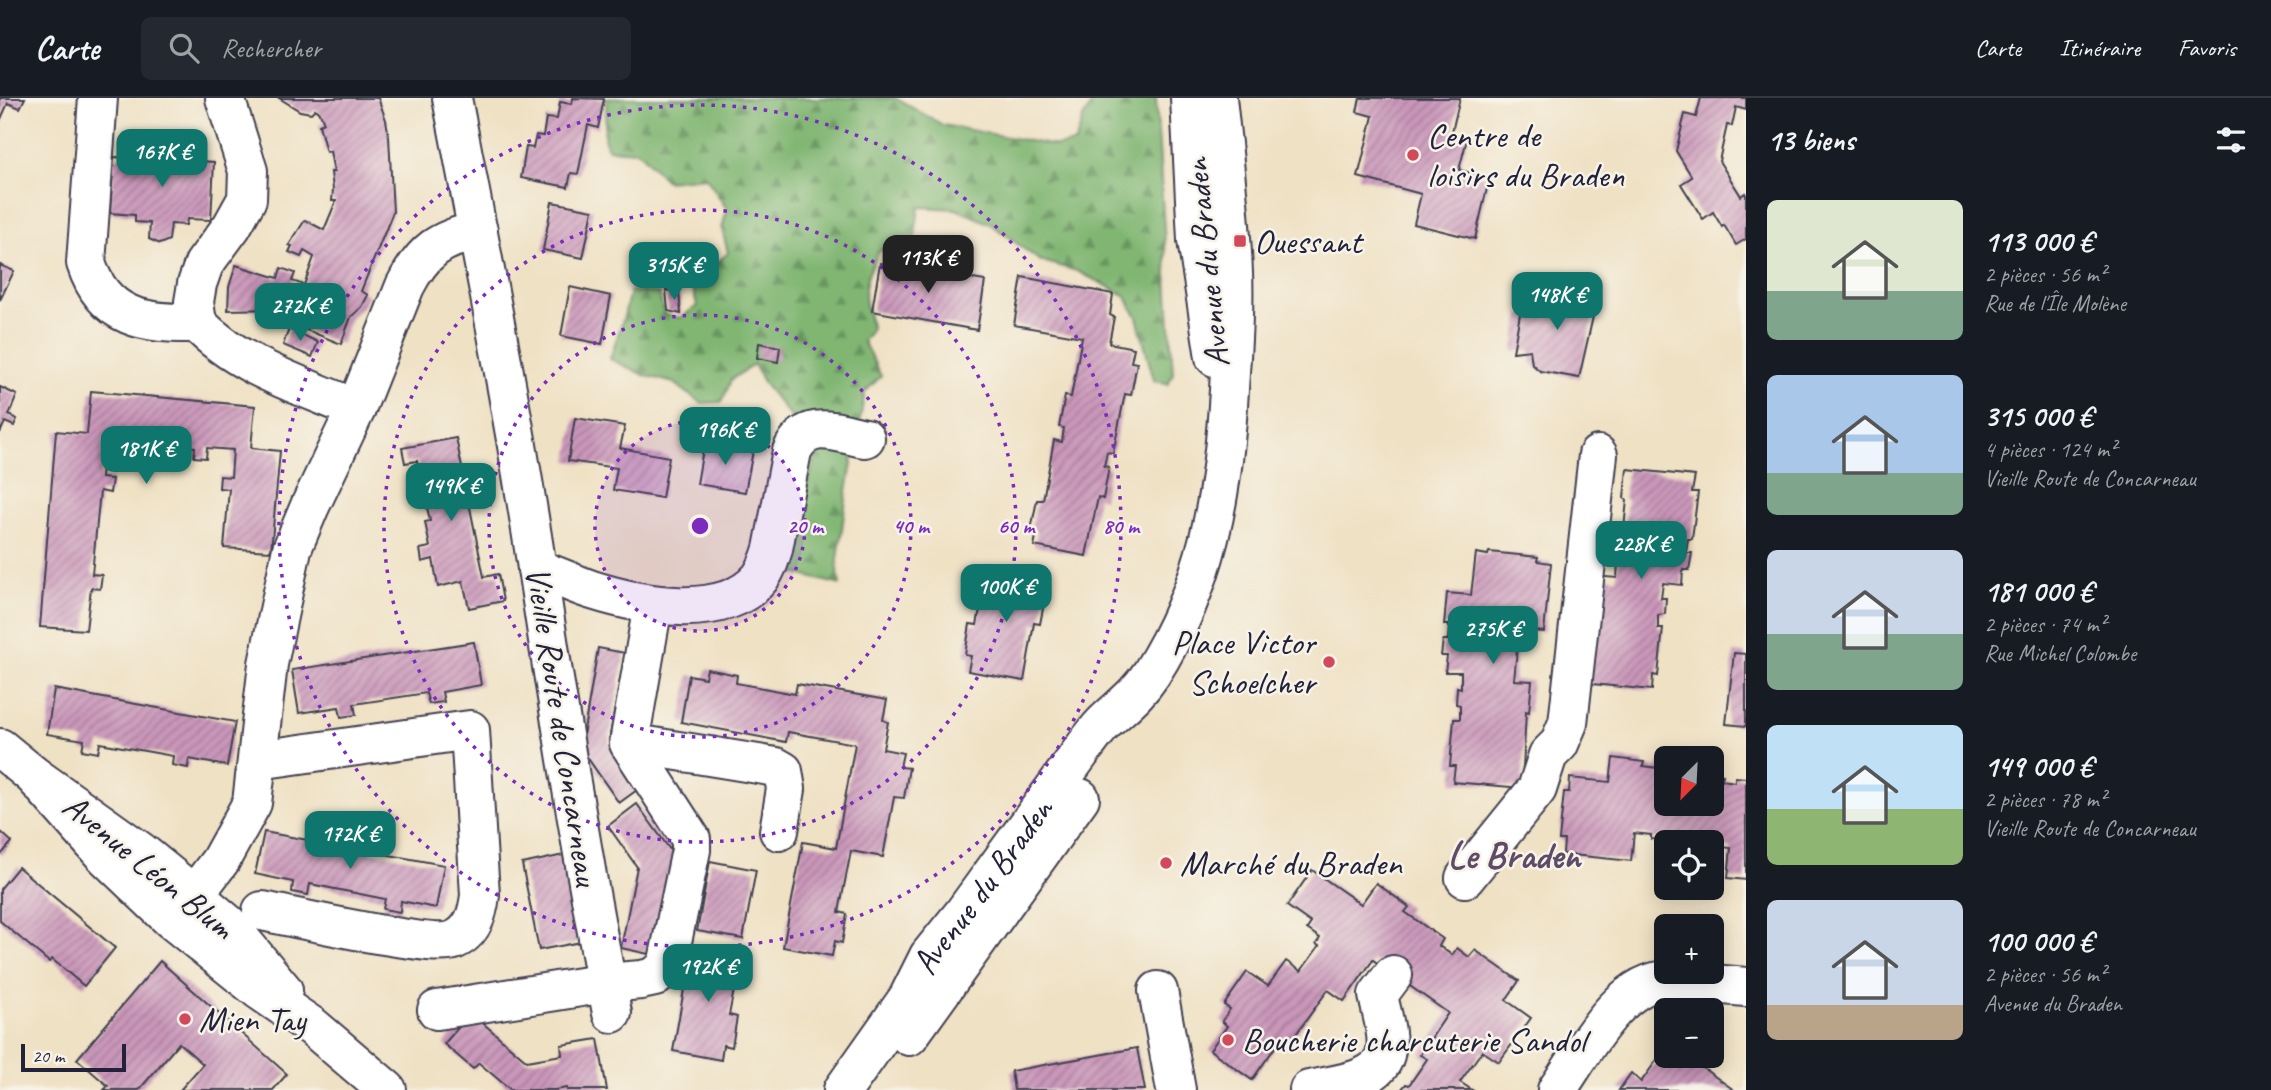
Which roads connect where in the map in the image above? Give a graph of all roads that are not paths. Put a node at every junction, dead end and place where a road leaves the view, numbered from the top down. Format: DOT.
graph roads {
  1 [pos="98,98"];
  2 [pos="225,98"];
  3 [pos="452,98"];
  4 [pos="1190,98"];
  5 [pos="1217,98"];
  6 [pos="478,231"];
  7 [pos="197,323"];
  8 [pos="356,409"];
  9 [pos="1227,427"];
  10 [pos="865,438"];
  11 [pos="1598,456"];
  12 [pos="537,569"];
  13 [pos="653,605"];
  14 [pos="1135,696"];
  15 [pos="629,743"];
  16 [pos="0,748"];
  17 [pos="258,760"];
  18 [pos="779,831"];
  19 [pos="1465,878"];
  20 [pos="183,908"];
  21 [pos="262,911"];
  22 [pos="962,914"];
  23 [pos="1393,975"];
  24 [pos="953,976"];
  25 [pos="1746,987"];
  26 [pos="1158,991"];
  27 [pos="609,998"];
  28 [pos="437,1010"];
  29 [pos="387,1090"];
  30 [pos="843,1090"];
  31 [pos="872,1090"];
  32 [pos="1176,1090"];
  33 [pos="1309,1090"];
  34 [pos="1556,1090"];
  1 -- 7 [label="street"];
  2 -- 7 [label="street"];
  3 -- 6 [label="street, Vieille Route de Concarneau"];
  4 -- 9 [label="street, Avenue du Braden"];
  5 -- 9 [label="street, Avenue du Braden"];
  6 -- 8 [label="street"];
  6 -- 12 [label="street, Vieille Route de Concarneau"];
  7 -- 8 [label="street"];
  8 -- 17 [label="street"];
  9 -- 14 [label="street, Avenue du Braden"];
  10 -- 13 [label="street"];
  11 -- 19 [label="street"];
  12 -- 13 [label="street"];
  12 -- 27 [label="street, Vieille Route de Concarneau"];
  13 -- 15 [label="street"];
  14 -- 22 [label="street, Avenue du Braden"];
  14 -- 24 [label="street, Avenue du Braden"];
  15 -- 18 [label="street"];
  15 -- 27 [label="street"];
  16 -- 20 [label="street, Avenue Léon Blum"];
  17 -- 20 [label="street"];
  17 -- 21 [label="street"];
  20 -- 29 [label="street, Avenue Léon Blum"];
  22 -- 24 [label="street"];
  22 -- 30 [label="street, Avenue du Braden"];
  23 -- 33 [label="street"];
  24 -- 31 [label="street, Avenue du Braden"];
  25 -- 34 [label="street"];
  26 -- 32 [label="street"];
  27 -- 28 [label="street"];
}
